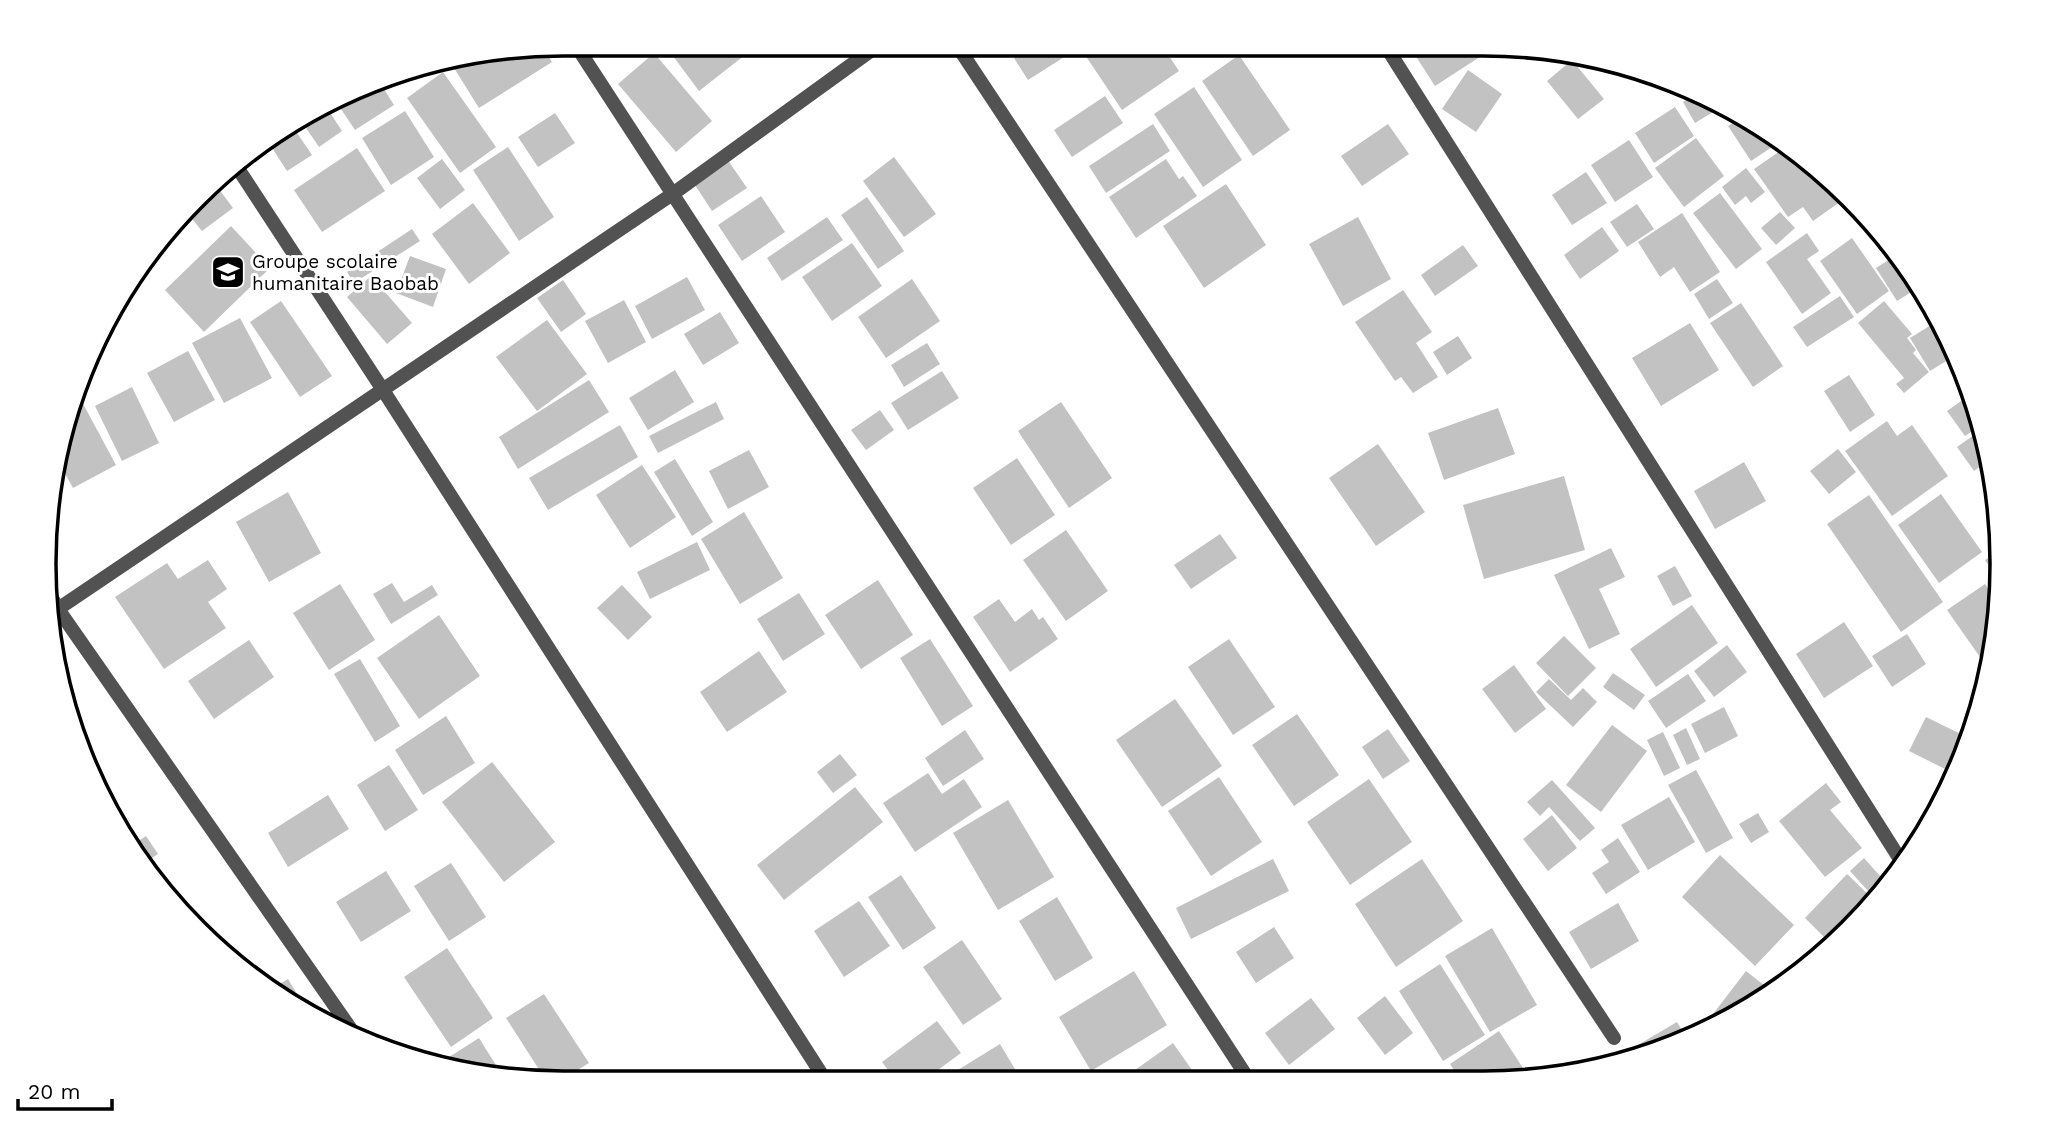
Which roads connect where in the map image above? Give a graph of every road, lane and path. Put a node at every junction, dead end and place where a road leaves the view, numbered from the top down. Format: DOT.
graph roads {
  1 [pos="583,56"];
  2 [pos="863,56"];
  3 [pos="964,56"];
  4 [pos="1392,56"];
  5 [pos="241,172"];
  6 [pos="674,193"];
  7 [pos="383,390"];
  8 [pos="58,609"];
  9 [pos="59,619"];
  10 [pos="1897,855"];
  11 [pos="346,1022"];
  12 [pos="1614,1038"];
  13 [pos="820,1071"];
  14 [pos="1243,1071"];
  1 -- 6 [label="street"];
  2 -- 6 [label="street"];
  3 -- 12 [label="street"];
  4 -- 10 [label="street"];
  5 -- 7 [label="street"];
  6 -- 7 [label="street"];
  6 -- 14 [label="street"];
  7 -- 8 [label="street"];
  7 -- 13 [label="street"];
  9 -- 11 [label="street"];
}
